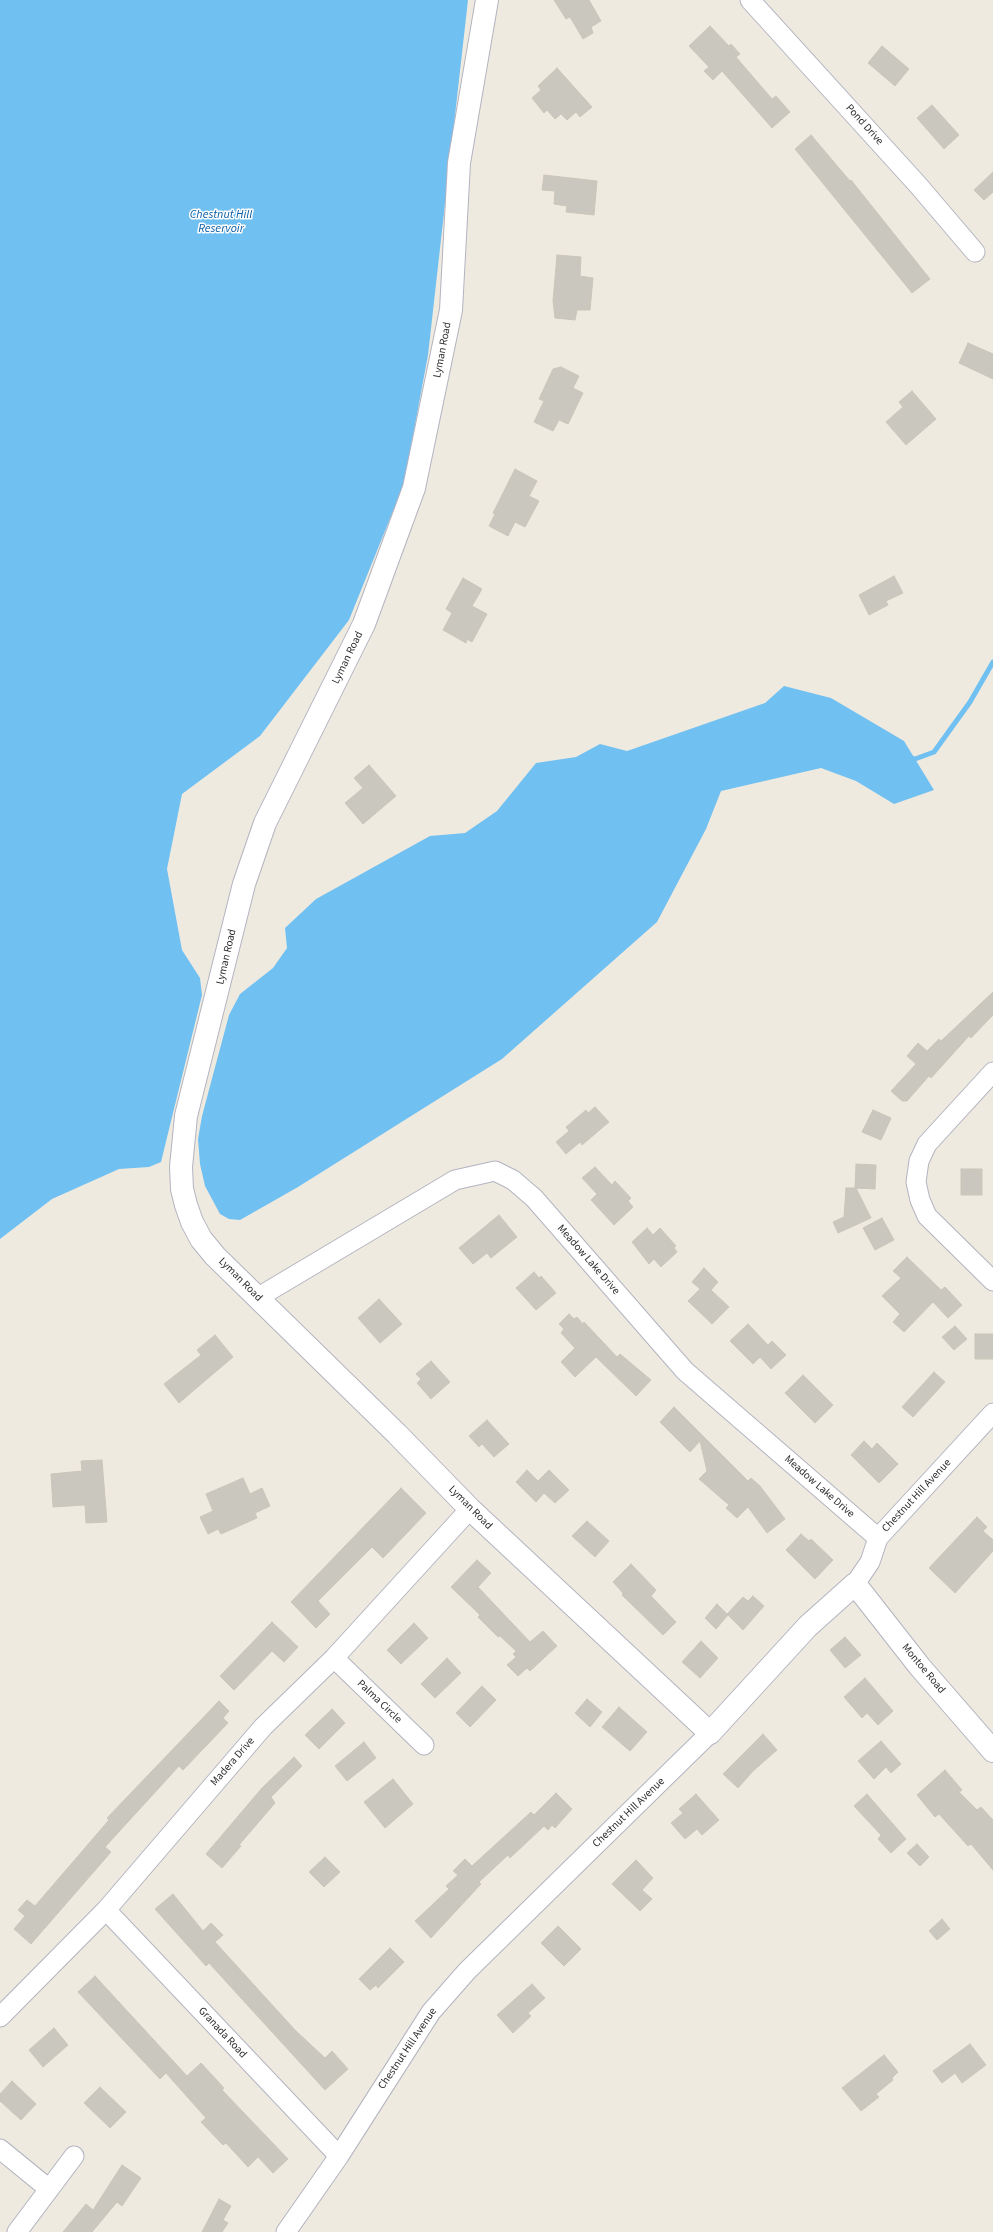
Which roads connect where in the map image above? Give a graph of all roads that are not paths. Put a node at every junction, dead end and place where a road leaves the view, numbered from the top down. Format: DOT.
graph roads {
  1 [pos="487,0"];
  2 [pos="750,0"];
  3 [pos="975,252"];
  4 [pos="993,1072"];
  5 [pos="993,1281"];
  6 [pos="257,1298"];
  7 [pos="993,1413"];
  8 [pos="470,1509"];
  9 [pos="878,1538"];
  10 [pos="855,1584"];
  11 [pos="334,1658"];
  12 [pos="710,1733"];
  13 [pos="424,1745"];
  14 [pos="993,1751"];
  15 [pos="106,1910"];
  16 [pos="0,2017"];
  17 [pos="0,2149"];
  18 [pos="74,2156"];
  19 [pos="339,2156"];
  20 [pos="49,2189"];
  21 [pos="17,2232"];
  22 [pos="286,2232"];
  1 -- 6 [label="street, Lyman Road"];
  2 -- 3 [label="street, Pond Drive"];
  4 -- 5 [label="street"];
  6 -- 8 [label="street, Lyman Road"];
  6 -- 9 [label="street, Meadow Lake Drive"];
  7 -- 9 [label="street, Chestnut Hill Avenue"];
  8 -- 11 [label="street, Madera Drive"];
  8 -- 12 [label="street, Lyman Road"];
  9 -- 10 [label="street, Chestnut Hill Avenue"];
  10 -- 12 [label="street, Chestnut Hill Avenue"];
  10 -- 14 [label="street, Montoe Road"];
  11 -- 13 [label="street, Palma Circle"];
  11 -- 15 [label="street, Madera Drive"];
  12 -- 19 [label="street, Chestnut Hill Avenue"];
  15 -- 16 [label="street, Madera Drive"];
  15 -- 19 [label="street, Granada Road"];
  17 -- 20 [label="street"];
  18 -- 20 [label="street"];
  19 -- 22 [label="street, Chestnut Hill Avenue"];
  20 -- 21 [label="street"];
}
